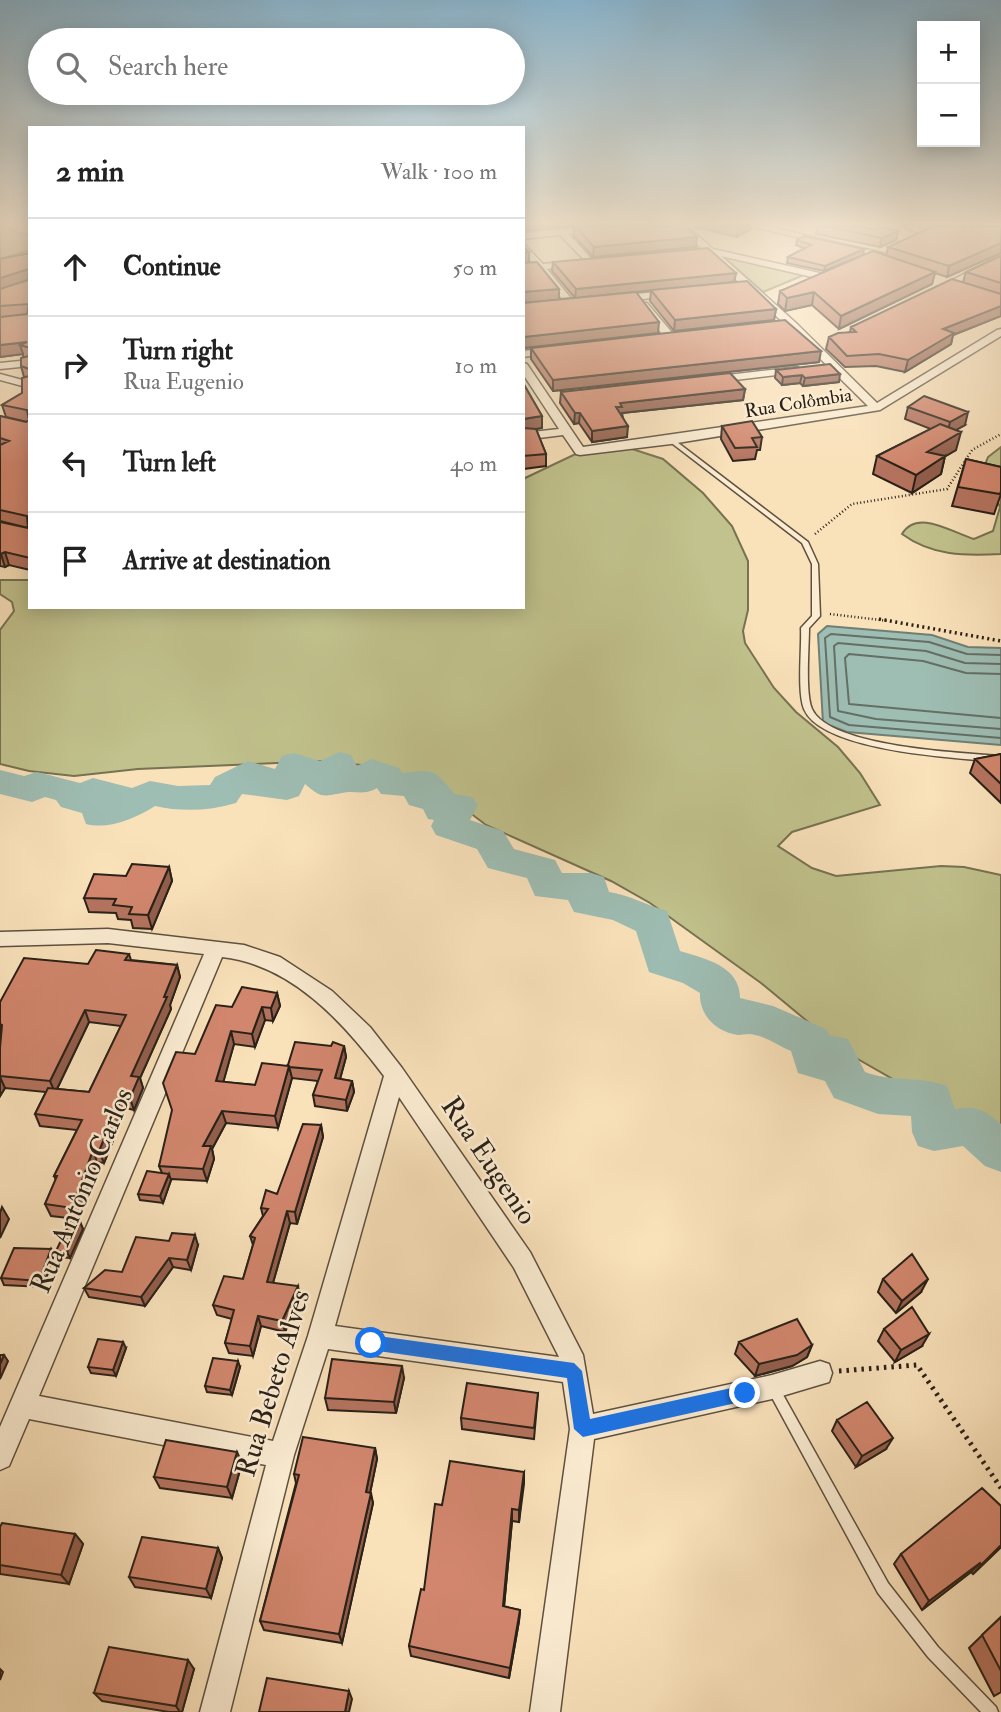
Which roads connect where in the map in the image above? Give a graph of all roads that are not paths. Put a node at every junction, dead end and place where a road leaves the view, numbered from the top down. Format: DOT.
graph roads {
  1 [pos="645,306"];
  2 [pos="771,306"];
  3 [pos="790,324"];
  4 [pos="777,325"];
  5 [pos="1001,332"];
  6 [pos="684,335"];
  7 [pos="670,337"];
  8 [pos="657,338"];
  9 [pos="827,342"];
  10 [pos="814,348"];
  11 [pos="563,349"];
  12 [pos="525,354"];
  13 [pos="28,363"];
  14 [pos="0,366"];
  15 [pos="832,366"];
  16 [pos="818,368"];
  17 [pos="805,369"];
  18 [pos="0,377"];
  19 [pos="696,381"];
  20 [pos="529,383"];
  21 [pos="28,384"];
  22 [pos="559,396"];
  23 [pos="546,398"];
  24 [pos="876,408"];
  25 [pos="568,431"];
  26 [pos="525,437"];
  27 [pos="671,440"];
  28 [pos="1001,759"];
  29 [pos="1,941"];
  30 [pos="216,948"];
  31 [pos="395,1074"];
  32 [pos="320,1336"];
  33 [pos="574,1371"];
  34 [pos="820,1373"];
  35 [pos="772,1387"];
  36 [pos="22,1405"];
  37 [pos="583,1429"];
  38 [pos="281,1455"];
  39 [pos="0,1457"];
  40 [pos="215,1712"];
  41 [pos="545,1712"];
  42 [pos="991,1712"];
  1 -- 7 [label="street"];
  2 -- 3 [label="street"];
  3 -- 4 [label="street"];
  3 -- 10 [label="street"];
  5 -- 24 [label="street, Rua Colômbia"];
  6 -- 7 [label="street"];
  7 -- 8 [label="street"];
  9 -- 10 [label="street"];
  10 -- 15 [label="street"];
  11 -- 12 [label="street"];
  13 -- 14 [label="street"];
  15 -- 16 [label="street"];
  15 -- 24 [label="street"];
  17 -- 19 [label="street"];
  18 -- 21 [label="street"];
  20 -- 23 [label="street"];
  22 -- 23 [label="street"];
  23 -- 25 [label="street"];
  24 -- 27 [label="street, Rua Colômbia"];
  25 -- 26 [label="street"];
  25 -- 27 [label="street, Rua Colômbia"];
  27 -- 28 [label="lane"];
  29 -- 30 [label="street, Rua Eugenio"];
  30 -- 31 [label="street, Rua Eugenio"];
  30 -- 36 [label="street, Rua Antônio Carlos"];
  31 -- 32 [label="street, Rua Bebeto Alves"];
  31 -- 33 [label="street, Rua Eugenio"];
  32 -- 33 [label="street"];
  32 -- 38 [label="street, Rua Bebeto Alves"];
  33 -- 37 [label="street, Rua Eugenio"];
  34 -- 35 [label="street"];
  35 -- 37 [label="street"];
  35 -- 42 [label="lane"];
  36 -- 38 [label="street"];
  36 -- 39 [label="street, Rua Antônio Carlos"];
  37 -- 41 [label="street, Rua Eugenio"];
  38 -- 40 [label="street, Rua Bebeto Alves"];
}
